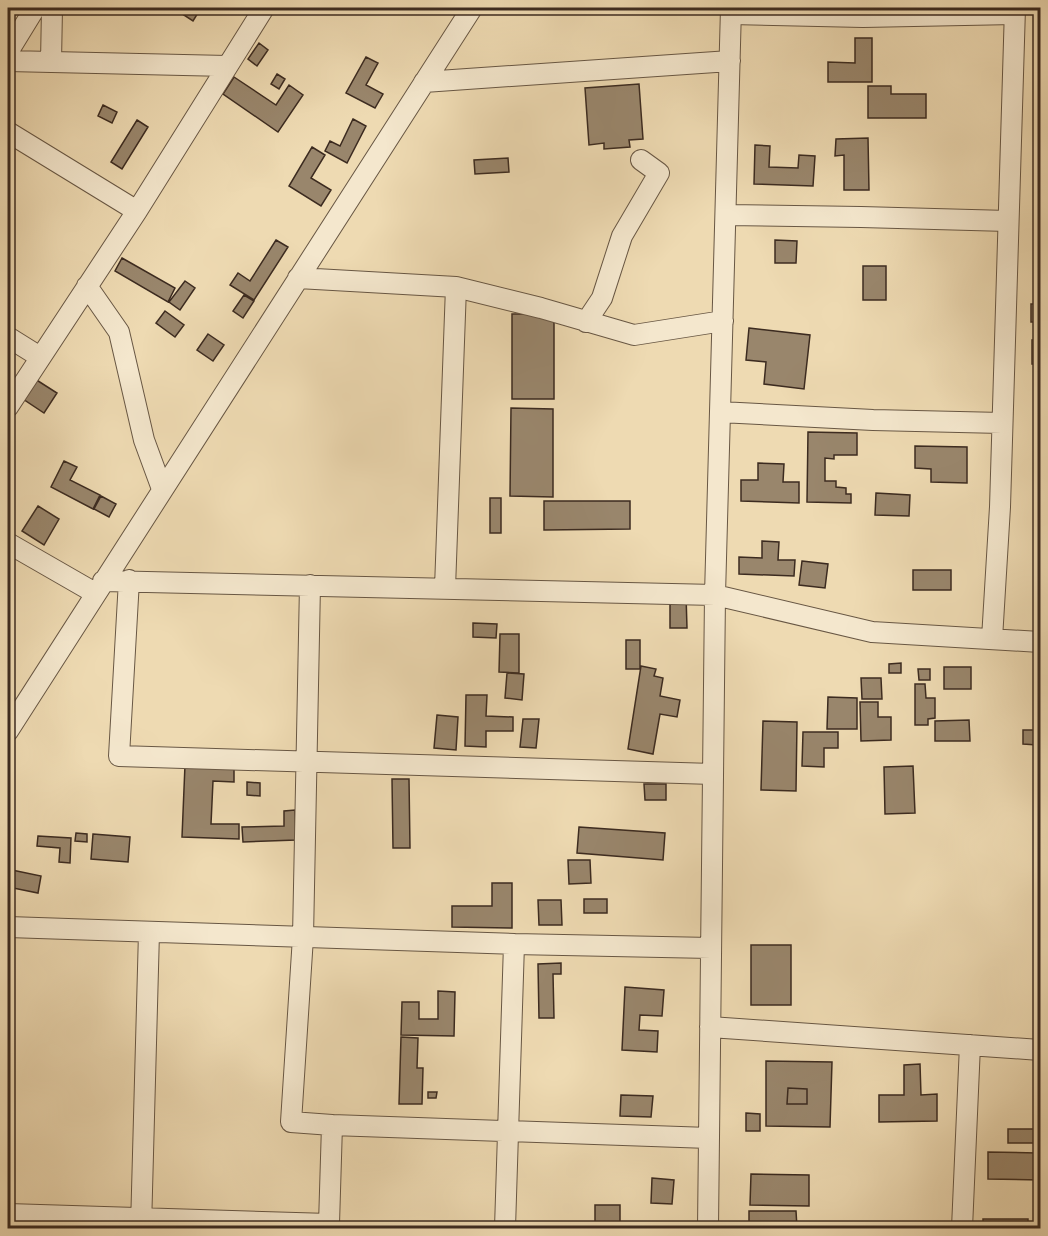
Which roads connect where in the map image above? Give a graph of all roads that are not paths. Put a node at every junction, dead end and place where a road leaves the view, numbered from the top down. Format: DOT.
graph roads {
  1 [pos="35,8"];
  2 [pos="52,8"];
  3 [pos="264,8"];
  4 [pos="469,9"];
  5 [pos="731,10"];
  6 [pos="1015,11"];
  7 [pos="8,52"];
  8 [pos="730,61"];
  9 [pos="8,62"];
  10 [pos="51,62"];
  11 [pos="227,66"];
  12 [pos="424,82"];
  13 [pos="8,132"];
  14 [pos="641,160"];
  15 [pos="137,211"];
  16 [pos="726,215"];
  17 [pos="1008,221"];
  18 [pos="298,278"];
  19 [pos="87,286"];
  20 [pos="456,287"];
  21 [pos="723,321"];
  22 [pos="586,322"];
  23 [pos="8,337"];
  24 [pos="40,357"];
  25 [pos="8,407"];
  26 [pos="720,412"];
  27 [pos="1002,423"];
  28 [pos="162,489"];
  29 [pos="8,543"];
  30 [pos="129,580"];
  31 [pos="310,585"];
  32 [pos="99,587"];
  33 [pos="445,588"];
  34 [pos="715,595"];
  35 [pos="992,639"];
  36 [pos="1041,642"];
  37 [pos="8,731"];
  38 [pos="308,762"];
  39 [pos="713,774"];
  40 [pos="8,927"];
  41 [pos="149,932"];
  42 [pos="303,938"];
  43 [pos="514,944"];
  44 [pos="711,948"];
  45 [pos="710,1027"];
  46 [pos="970,1045"];
  47 [pos="1041,1050"];
  48 [pos="332,1125"];
  49 [pos="507,1131"];
  50 [pos="709,1138"];
  51 [pos="8,1214"];
  52 [pos="141,1223"];
  53 [pos="329,1226"];
  54 [pos="505,1228"];
  55 [pos="708,1228"];
  56 [pos="962,1228"];
  1 -- 7 [label="street"];
  2 -- 10 [label="street"];
  3 -- 11 [label="street"];
  4 -- 12 [label="street"];
  5 -- 6 [label="street"];
  5 -- 8 [label="street"];
  6 -- 17 [label="street"];
  8 -- 12 [label="street"];
  8 -- 16 [label="street"];
  9 -- 10 [label="street"];
  10 -- 11 [label="street"];
  11 -- 15 [label="street"];
  12 -- 18 [label="street"];
  13 -- 15 [label="street"];
  14 -- 22 [label="street"];
  15 -- 19 [label="street"];
  16 -- 17 [label="street"];
  16 -- 21 [label="street"];
  17 -- 27 [label="street"];
  18 -- 20 [label="street"];
  18 -- 28 [label="street"];
  19 -- 24 [label="street"];
  19 -- 28 [label="street"];
  20 -- 22 [label="street"];
  20 -- 33 [label="street"];
  21 -- 22 [label="street"];
  21 -- 26 [label="street"];
  23 -- 24 [label="street"];
  24 -- 25 [label="street"];
  26 -- 27 [label="street"];
  26 -- 34 [label="street"];
  27 -- 35 [label="street"];
  28 -- 32 [label="street"];
  29 -- 32 [label="street"];
  30 -- 31 [label="street"];
  30 -- 32 [label="street"];
  30 -- 38 [label="street"];
  31 -- 33 [label="street"];
  31 -- 38 [label="street"];
  32 -- 37 [label="street"];
  33 -- 34 [label="street"];
  34 -- 35 [label="street"];
  34 -- 39 [label="street"];
  35 -- 36 [label="street"];
  38 -- 39 [label="street"];
  38 -- 42 [label="street"];
  39 -- 44 [label="street"];
  40 -- 41 [label="street"];
  41 -- 42 [label="street"];
  41 -- 52 [label="street"];
  42 -- 43 [label="street"];
  42 -- 48 [label="street"];
  43 -- 44 [label="street"];
  43 -- 49 [label="street"];
  44 -- 45 [label="street"];
  45 -- 46 [label="street"];
  45 -- 50 [label="street"];
  46 -- 47 [label="street"];
  46 -- 56 [label="street"];
  48 -- 49 [label="street"];
  48 -- 53 [label="street"];
  49 -- 50 [label="street"];
  49 -- 54 [label="street"];
  50 -- 55 [label="street"];
  51 -- 52 [label="street"];
  52 -- 53 [label="street"];
}
